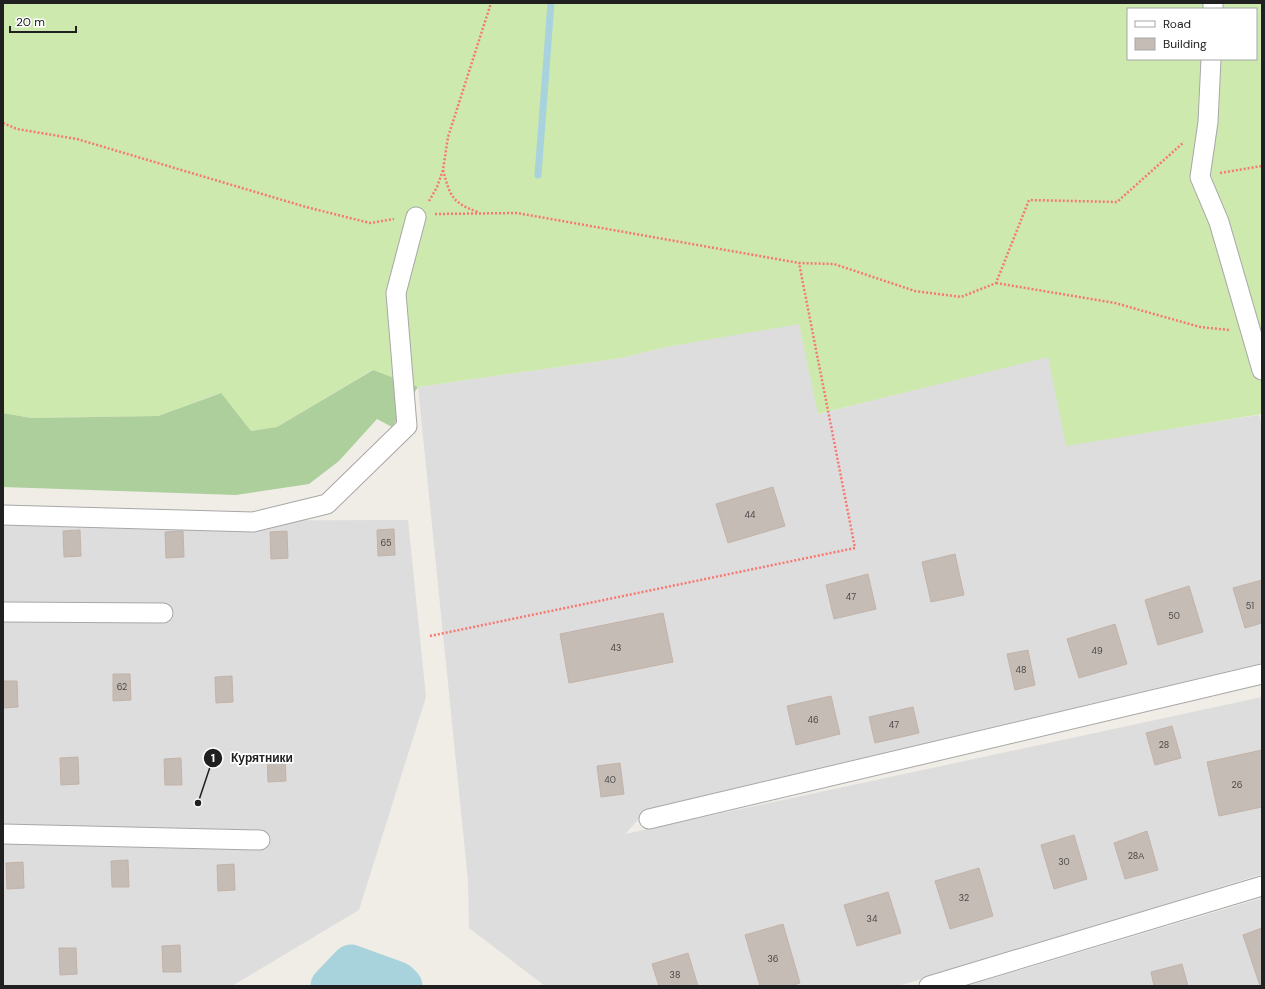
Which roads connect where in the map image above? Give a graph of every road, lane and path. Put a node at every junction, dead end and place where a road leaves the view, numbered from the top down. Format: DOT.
graph roads {
  1 [pos="491,3"];
  2 [pos="1211,60"];
  3 [pos="1208,122"];
  4 [pos="3,123"];
  5 [pos="1262,166"];
  6 [pos="443,170"];
  7 [pos="1200,177"];
  8 [pos="480,213"];
  9 [pos="416,217"];
  10 [pos="799,263"];
  11 [pos="996,283"];
  12 [pos="1251,332"];
  13 [pos="1262,370"];
  14 [pos="3,515"];
  15 [pos="3,612"];
  16 [pos="163,613"];
  17 [pos="430,636"];
  18 [pos="1262,674"];
  19 [pos="649,819"];
  20 [pos="3,834"];
  21 [pos="260,840"];
  22 [pos="1262,886"];
  23 [pos="929,986"];
  1 -- 6 [label="path"];
  2 -- 3 [label="street"];
  3 -- 7 [label="street"];
  3 -- 11 [label="path"];
  4 -- 9 [label="path"];
  5 -- 7 [label="path"];
  6 -- 8 [label="path"];
  6 -- 9 [label="path"];
  7 -- 12 [label="street"];
  8 -- 9 [label="path"];
  8 -- 10 [label="path"];
  9 -- 14 [label="street"];
  10 -- 11 [label="path"];
  10 -- 17 [label="path"];
  11 -- 12 [label="path"];
  12 -- 13 [label="street"];
  15 -- 16 [label="street"];
  18 -- 19 [label="street"];
  20 -- 21 [label="street"];
  22 -- 23 [label="street"];
}
